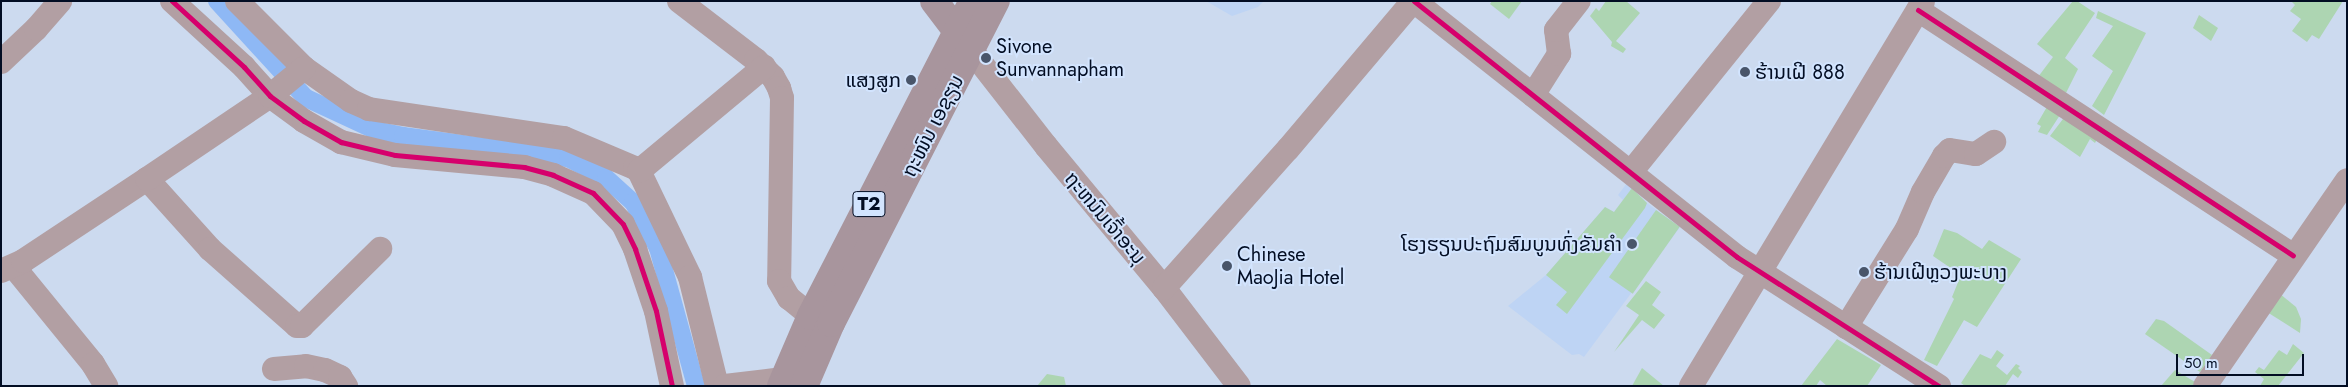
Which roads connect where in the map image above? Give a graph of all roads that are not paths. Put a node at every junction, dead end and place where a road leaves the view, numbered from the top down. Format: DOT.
graph roads {
  1 [pos="172,1"];
  2 [pos="237,1"];
  3 [pos="679,1"];
  4 [pos="934,1"];
  5 [pos="973,1"];
  6 [pos="996,1"];
  7 [pos="1413,1"];
  8 [pos="1579,1"];
  9 [pos="1770,1"];
  10 [pos="46,6"];
  11 [pos="1920,6"];
  12 [pos="964,40"];
  13 [pos="1,62"];
  14 [pos="764,67"];
  15 [pos="304,68"];
  16 [pos="1533,95"];
  17 [pos="270,96"];
  18 [pos="1994,142"];
  19 [pos="639,172"];
  20 [pos="1631,172"];
  21 [pos="148,179"];
  22 [pos="2347,180"];
  23 [pos="380,249"];
  24 [pos="2293,255"];
  25 [pos="8,269"];
  26 [pos="1761,274"];
  27 [pos="1164,288"];
  28 [pos="811,316"];
  29 [pos="1846,327"];
  30 [pos="274,369"];
  31 [pos="1926,382"];
  32 [pos="790,384"];
  33 [pos="106,386"];
  34 [pos="346,386"];
  35 [pos="672,386"];
  36 [pos="717,386"];
  37 [pos="725,386"];
  38 [pos="1239,386"];
  39 [pos="1691,386"];
  40 [pos="2205,386"];
  1 -- 17 [label="street"];
  2 -- 15 [label="street"];
  3 -- 14 [label="street"];
  4 -- 12 [label="main road"];
  5 -- 12 [label="main road, ຖະໜົນ ເອຊຽນ / T2"];
  6 -- 12 [label="main road, ຖະໜົນ ເອຊຽນ / T2"];
  7 -- 16 [label="street"];
  7 -- 27 [label="street"];
  8 -- 16 [label="street"];
  9 -- 20 [label="street"];
  10 -- 13 [label="street"];
  11 -- 24 [label="street"];
  11 -- 26 [label="street"];
  12 -- 27 [label="street, ຖະຫນົນເຈົ້າອະນຸ"];
  12 -- 28 [label="main road, ຖະໜົນ ເອຊຽນ / T2"];
  12 -- 32 [label="main road, ຖະໜົນ ເອຊຽນ / T2"];
  14 -- 19 [label="street"];
  14 -- 28 [label="street"];
  15 -- 17 [label="street"];
  15 -- 19 [label="street"];
  16 -- 20 [label="street"];
  17 -- 21 [label="street"];
  17 -- 35 [label="street"];
  18 -- 29 [label="street"];
  19 -- 36 [label="street"];
  20 -- 26 [label="street"];
  21 -- 23 [label="street"];
  21 -- 25 [label="street"];
  22 -- 24 [label="street"];
  24 -- 40 [label="street"];
  25 -- 33 [label="street"];
  26 -- 29 [label="street"];
  26 -- 39 [label="street"];
  27 -- 38 [label="street, ຖະຫນົນເຈົ້າອະນຸ"];
  28 -- 32 [label="main road, ຖະໜົນ ເອຊຽນ / T2"];
  29 -- 31 [label="street"];
  30 -- 34 [label="street"];
  32 -- 37 [label="street"];
}
